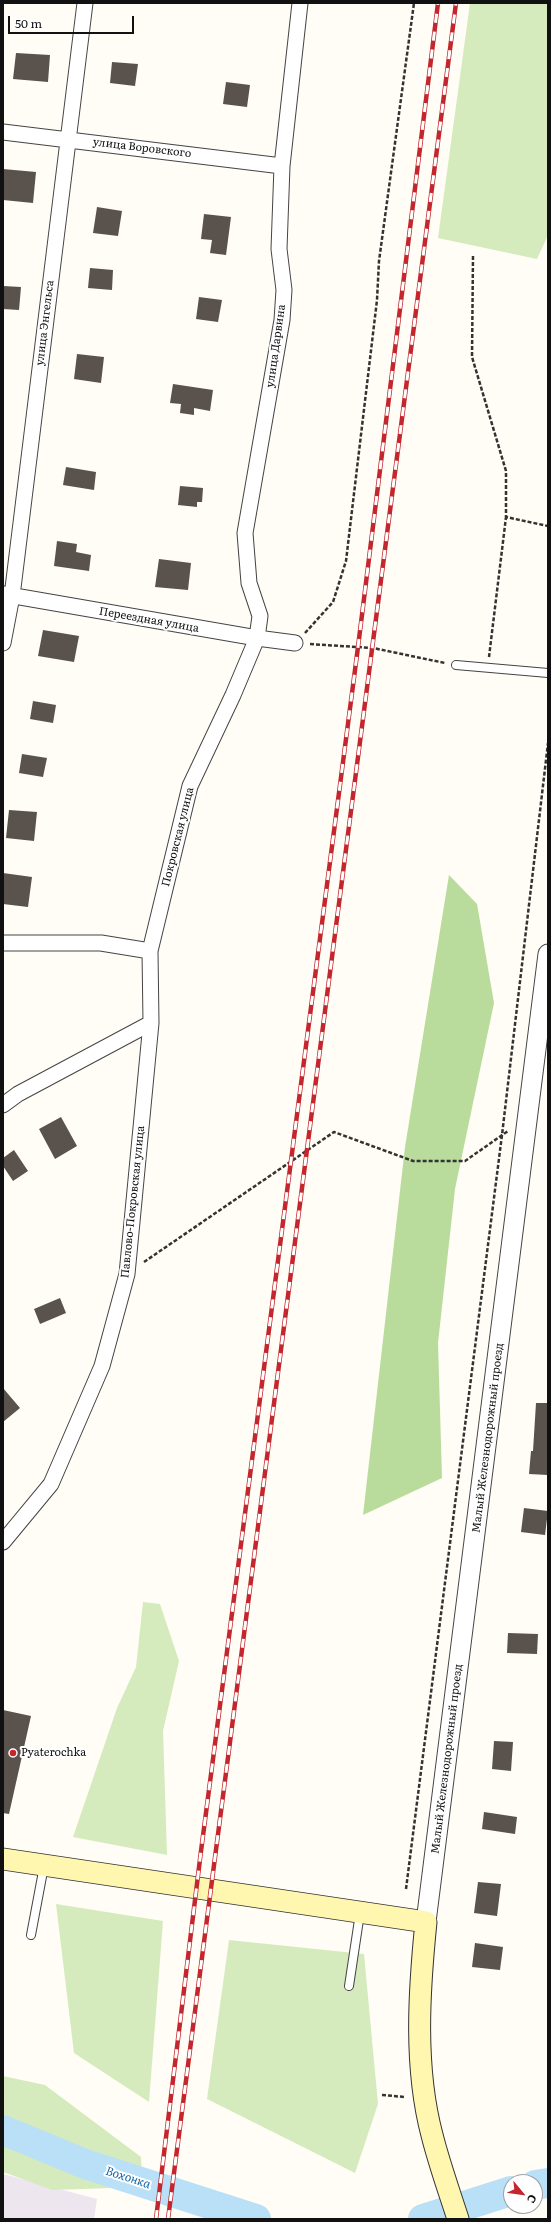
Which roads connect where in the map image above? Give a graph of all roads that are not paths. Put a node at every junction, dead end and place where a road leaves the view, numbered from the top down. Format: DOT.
graph roads {
  1 [pos="84,3"];
  2 [pos="300,3"];
  3 [pos="3,132"];
  4 [pos="68,139"];
  5 [pos="282,166"];
  6 [pos="8,595"];
  7 [pos="257,638"];
  8 [pos="3,643"];
  9 [pos="295,643"];
  10 [pos="456,665"];
  11 [pos="548,673"];
  12 [pos="3,943"];
  13 [pos="150,951"];
  14 [pos="548,954"];
  15 [pos="151,1023"];
  16 [pos="3,1105"];
  17 [pos="3,1542"];
  18 [pos="3,1859"];
  19 [pos="44,1866"];
  20 [pos="360,1913"];
  21 [pos="426,1922"];
  22 [pos="31,1935"];
  23 [pos="349,1986"];
  24 [pos="458,2219"];
  1 -- 4 [label="street, улица Энгельса"];
  2 -- 5 [label="street, улица Дарвина"];
  3 -- 4 [label="street, улица Воровского"];
  4 -- 5 [label="street, улица Воровского"];
  4 -- 6 [label="street, улица Энгельса"];
  5 -- 7 [label="street, улица Дарвина"];
  6 -- 7 [label="street, Переездная улица"];
  6 -- 8 [label="street, улица Энгельса"];
  7 -- 9 [label="street, Переездная улица"];
  7 -- 13 [label="street, Покровская улица"];
  10 -- 11 [label="lane"];
  12 -- 13 [label="street"];
  13 -- 15 [label="street, Покровская улица"];
  14 -- 21 [label="street, Малый Железнодорожный проезд"];
  15 -- 16 [label="street"];
  15 -- 17 [label="street, Павлово-Покровская улица"];
  18 -- 19 [label="main road"];
  19 -- 20 [label="main road"];
  19 -- 22 [label="lane"];
  20 -- 21 [label="main road"];
  20 -- 23 [label="lane"];
  21 -- 24 [label="main road"];
}
